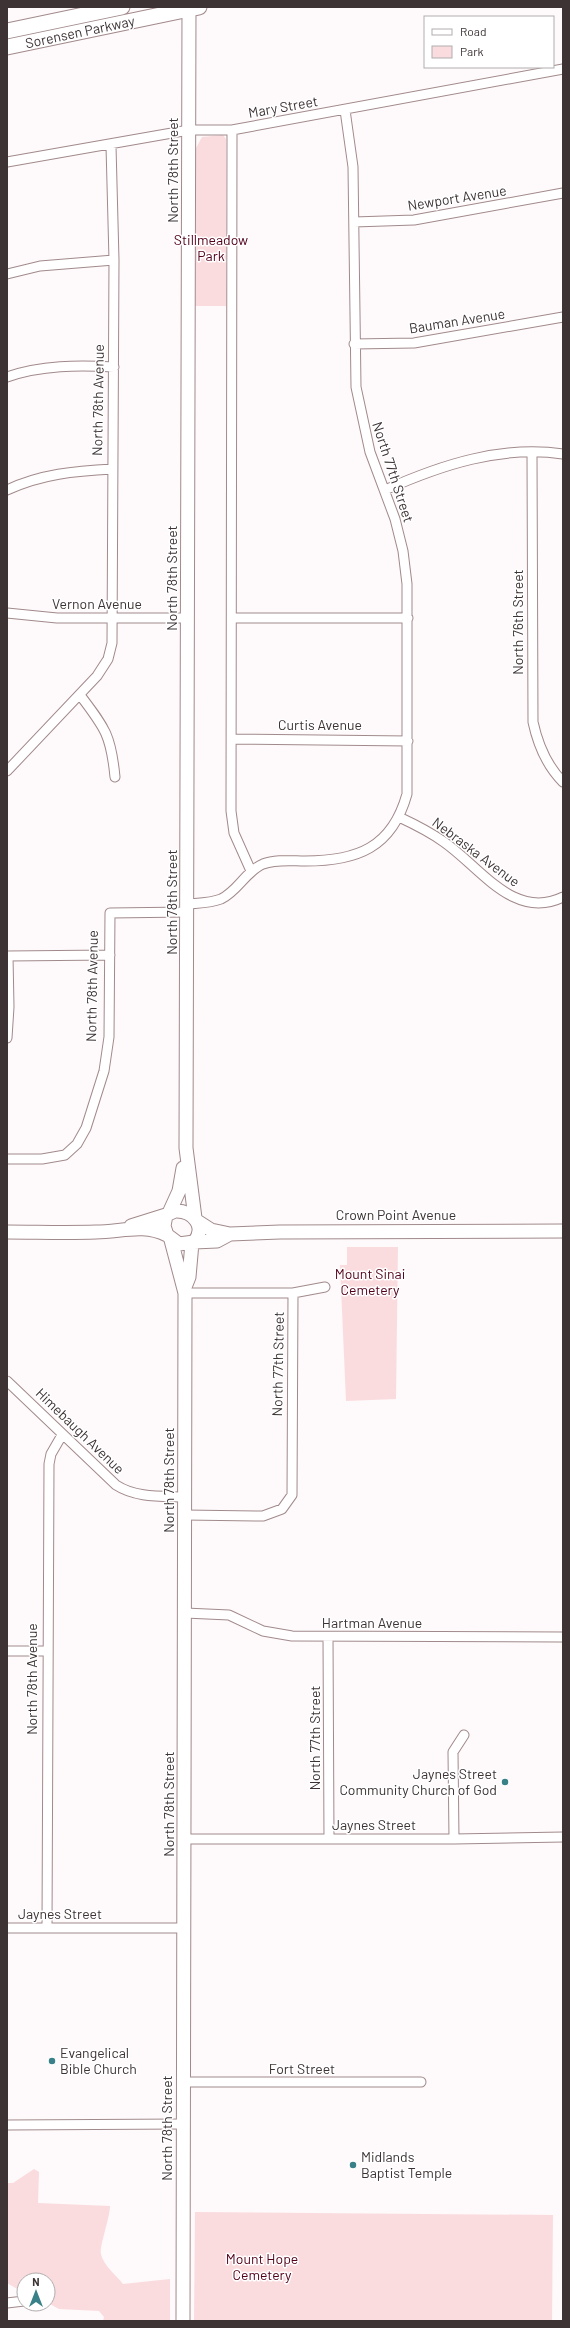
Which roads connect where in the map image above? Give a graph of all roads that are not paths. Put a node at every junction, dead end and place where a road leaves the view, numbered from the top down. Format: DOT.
graph roads {
  1 [pos="122,7"];
  2 [pos="193,8"];
  3 [pos="7,31"];
  4 [pos="7,46"];
  5 [pos="563,69"];
  6 [pos="346,110"];
  7 [pos="188,130"];
  8 [pos="232,130"];
  9 [pos="111,146"];
  10 [pos="7,162"];
  11 [pos="563,193"];
  12 [pos="354,222"];
  13 [pos="114,260"];
  14 [pos="7,274"];
  15 [pos="563,317"];
  16 [pos="354,344"];
  17 [pos="114,367"];
  18 [pos="7,377"];
  19 [pos="532,453"];
  20 [pos="563,454"];
  21 [pos="113,469"];
  22 [pos="7,490"];
  23 [pos="385,490"];
  24 [pos="7,613"];
  25 [pos="113,618"];
  26 [pos="188,618"];
  27 [pos="232,618"];
  28 [pos="408,618"];
  29 [pos="80,695"];
  30 [pos="232,739"];
  31 [pos="408,741"];
  32 [pos="7,771"];
  33 [pos="115,776"];
  34 [pos="563,782"];
  35 [pos="399,817"];
  36 [pos="251,871"];
  37 [pos="563,897"];
  38 [pos="188,908"];
  39 [pos="110,955"];
  40 [pos="8,956"];
  41 [pos="7,1038"];
  42 [pos="186,1148"];
  43 [pos="7,1159"];
  44 [pos="167,1214"];
  45 [pos="196,1220"];
  46 [pos="128,1228"];
  47 [pos="563,1230"];
  48 [pos="7,1232"];
  49 [pos="230,1234"];
  50 [pos="169,1238"];
  51 [pos="193,1242"];
  52 [pos="325,1287"];
  53 [pos="185,1290"];
  54 [pos="293,1293"];
  55 [pos="7,1381"];
  56 [pos="62,1435"];
  57 [pos="185,1497"];
  58 [pos="185,1515"];
  59 [pos="185,1613"];
  60 [pos="328,1637"];
  61 [pos="563,1637"];
  62 [pos="7,1651"];
  63 [pos="48,1651"];
  64 [pos="464,1735"];
  65 [pos="563,1837"];
  66 [pos="185,1839"];
  67 [pos="329,1839"];
  68 [pos="454,1839"];
  69 [pos="7,1928"];
  70 [pos="47,1928"];
  71 [pos="184,1928"];
  72 [pos="184,2082"];
  73 [pos="421,2082"];
  74 [pos="183,2124"];
  75 [pos="7,2125"];
  76 [pos="183,2321"];
  1 -- 3 [label="main road, Sorensen Parkway"];
  2 -- 4 [label="main road, Sorensen Parkway"];
  2 -- 7 [label="street, North 78th Street"];
  5 -- 6 [label="street, Mary Street"];
  6 -- 8 [label="street, Mary Street"];
  6 -- 12 [label="street, North 77th Street"];
  7 -- 8 [label="street, Mary Street"];
  7 -- 9 [label="street, Mary Street"];
  7 -- 26 [label="street, North 78th Street"];
  8 -- 27 [label="street"];
  9 -- 10 [label="street, Mary Street"];
  9 -- 13 [label="street, North 78th Avenue"];
  11 -- 12 [label="street, Newport Avenue"];
  12 -- 16 [label="street, North 77th Street"];
  13 -- 14 [label="street"];
  13 -- 17 [label="street, North 78th Avenue"];
  15 -- 16 [label="street, Bauman Avenue"];
  16 -- 23 [label="street, North 77th Street"];
  17 -- 18 [label="street"];
  17 -- 21 [label="street, North 78th Avenue"];
  19 -- 20 [label="street"];
  19 -- 23 [label="street"];
  19 -- 34 [label="street, North 76th Street"];
  21 -- 22 [label="street"];
  21 -- 25 [label="street, North 78th Avenue"];
  23 -- 28 [label="street, North 77th Street"];
  24 -- 25 [label="street, Vernon Avenue"];
  25 -- 26 [label="street, Vernon Avenue"];
  25 -- 29 [label="street, North 78th Avenue"];
  26 -- 38 [label="street, North 78th Street"];
  27 -- 28 [label="street"];
  27 -- 30 [label="street"];
  28 -- 31 [label="street, North 77th Street"];
  29 -- 32 [label="street"];
  29 -- 33 [label="street"];
  30 -- 31 [label="street, Curtis Avenue"];
  30 -- 36 [label="street"];
  31 -- 35 [label="street, North 77th Street"];
  35 -- 36 [label="street"];
  35 -- 37 [label="street, Nebraska Avenue"];
  36 -- 38 [label="street"];
  38 -- 39 [label="street, North 78th Avenue"];
  38 -- 42 [label="street, North 78th Street"];
  39 -- 40 [label="street"];
  39 -- 43 [label="street, North 78th Avenue"];
  40 -- 41 [label="street"];
  42 -- 44 [label="street"];
  42 -- 45 [label="street"];
  44 -- 45 [label="street"];
  44 -- 46 [label="street"];
  44 -- 50 [label="street"];
  45 -- 49 [label="street, Crown Point Avenue"];
  45 -- 51 [label="street"];
  46 -- 48 [label="street"];
  46 -- 50 [label="street"];
  47 -- 49 [label="street, Crown Point Avenue"];
  49 -- 51 [label="street, Crown Point Avenue"];
  50 -- 51 [label="street"];
  50 -- 53 [label="street"];
  51 -- 53 [label="street"];
  52 -- 54 [label="street"];
  53 -- 54 [label="street"];
  53 -- 57 [label="street, North 78th Street"];
  54 -- 58 [label="street, North 77th Street"];
  55 -- 56 [label="street, Himebaugh Avenue"];
  56 -- 57 [label="street, Himebaugh Avenue"];
  56 -- 63 [label="street, North 78th Avenue"];
  57 -- 58 [label="street, North 78th Street"];
  58 -- 59 [label="street, North 78th Street"];
  59 -- 60 [label="street, Hartman Avenue"];
  59 -- 66 [label="street, North 78th Street"];
  60 -- 61 [label="street, Hartman Avenue"];
  60 -- 67 [label="street, North 77th Street"];
  62 -- 63 [label="street"];
  63 -- 70 [label="street, North 78th Avenue"];
  64 -- 68 [label="street"];
  65 -- 68 [label="street, Jaynes Street"];
  66 -- 67 [label="street, Jaynes Street"];
  66 -- 71 [label="street, North 78th Street"];
  67 -- 68 [label="street, Jaynes Street"];
  69 -- 70 [label="street, Jaynes Street"];
  70 -- 71 [label="street, Jaynes Street"];
  71 -- 72 [label="street, North 78th Street"];
  72 -- 73 [label="street, Fort Street"];
  72 -- 74 [label="street, North 78th Street"];
  74 -- 75 [label="street"];
  74 -- 76 [label="street, North 78th Street"];
}
